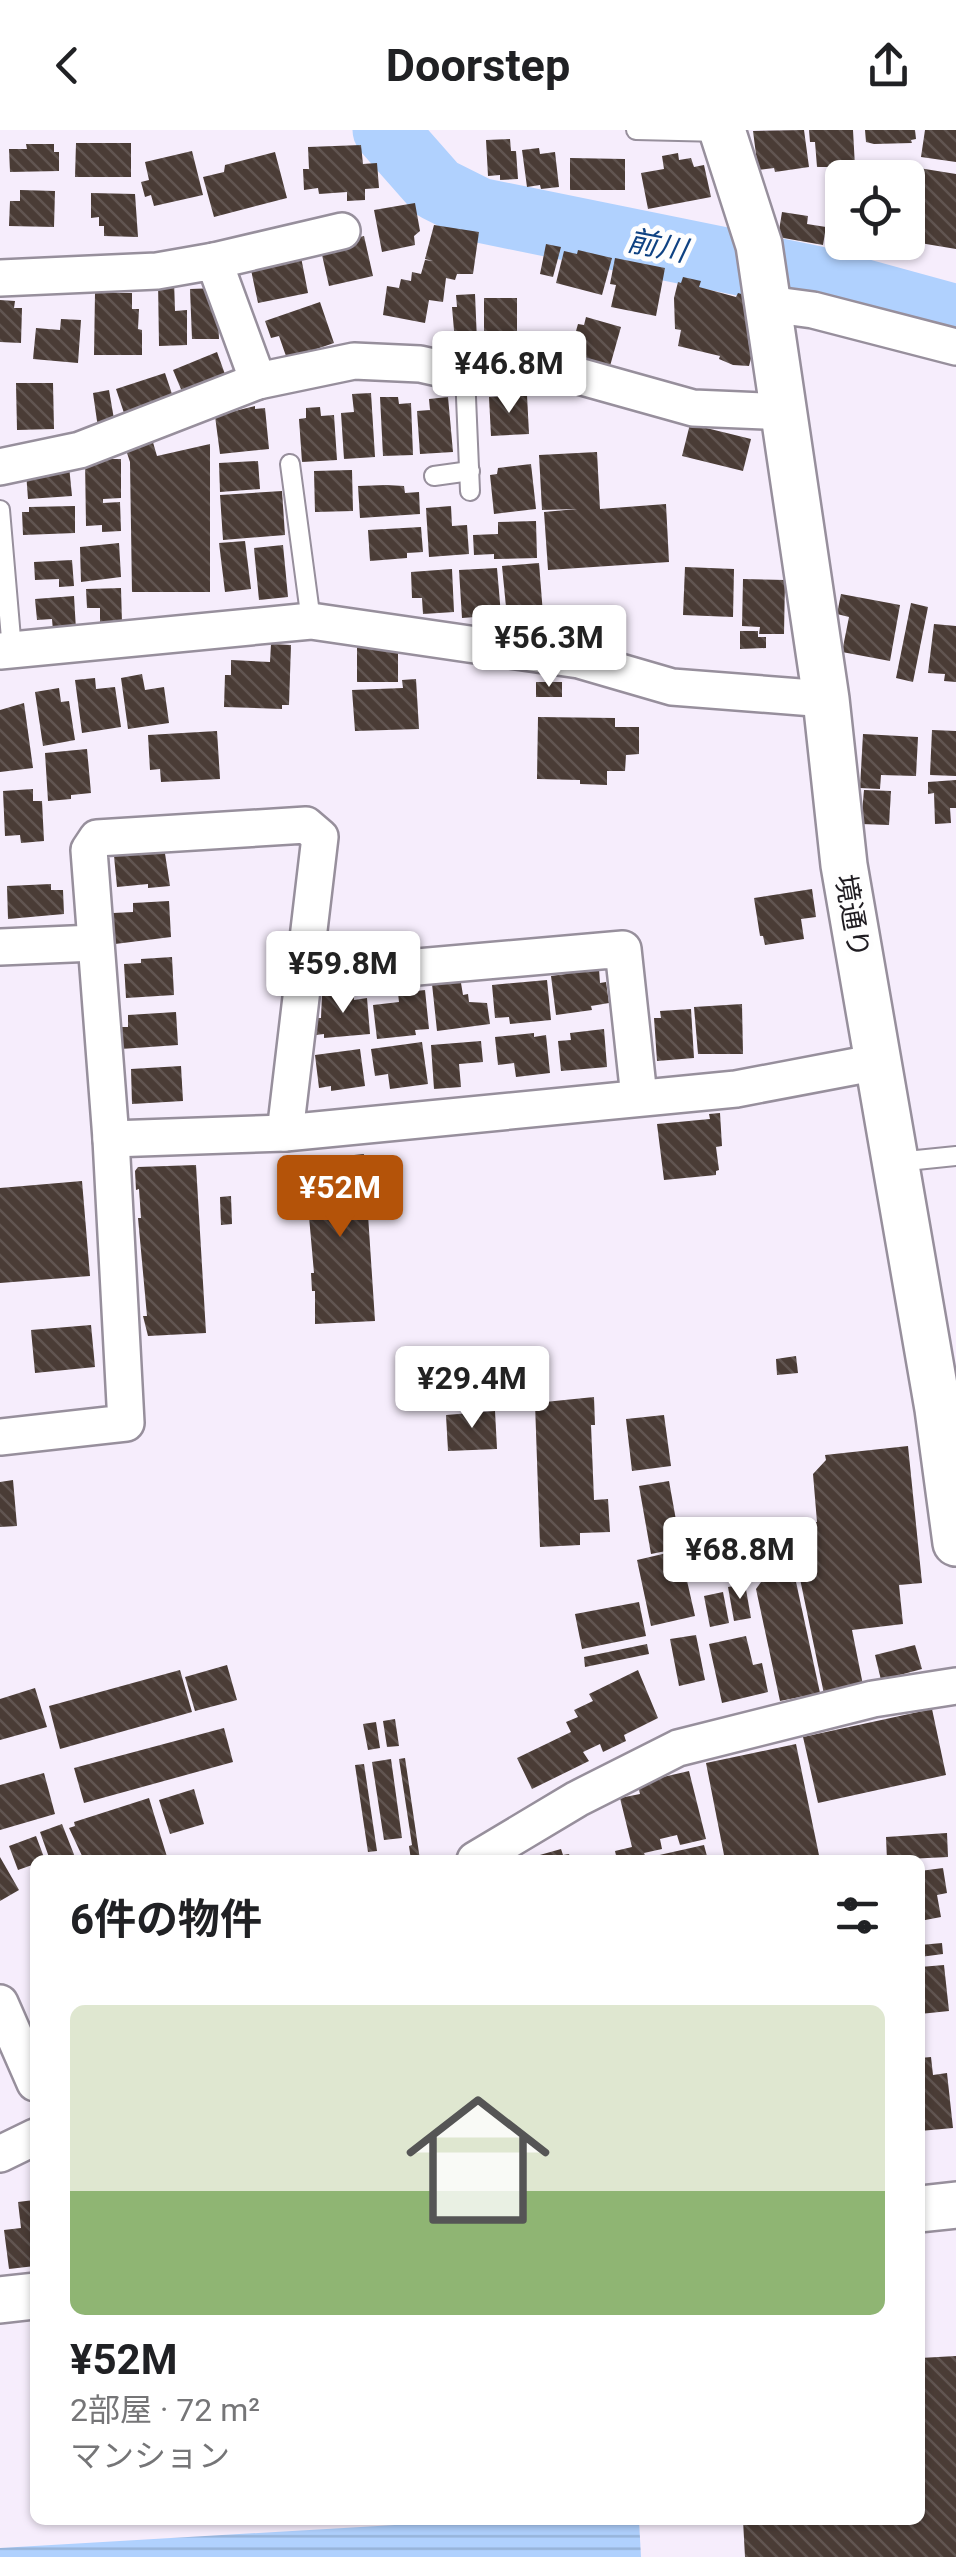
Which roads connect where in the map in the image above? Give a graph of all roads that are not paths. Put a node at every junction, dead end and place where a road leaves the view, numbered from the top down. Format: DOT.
graph roads {
  1 [pos="636,130"];
  2 [pos="723,131"];
  3 [pos="342,231"];
  4 [pos="214,261"];
  5 [pos="0,278"];
  6 [pos="764,278"];
  7 [pos="956,347"];
  8 [pos="466,374"];
  9 [pos="258,380"];
  10 [pos="785,412"];
  11 [pos="290,464"];
  12 [pos="0,467"];
  13 [pos="470,471"];
  14 [pos="434,476"];
  15 [pos="470,491"];
  16 [pos="0,510"];
  17 [pos="310,621"];
  18 [pos="6,650"];
  19 [pos="826,699"];
  20 [pos="95,943"];
  21 [pos="0,947"];
  22 [pos="303,977"];
  23 [pos="878,1062"];
  24 [pos="639,1097"];
  25 [pos="284,1133"];
  26 [pos="111,1139"];
  27 [pos="956,1156"];
  28 [pos="896,1162"];
  29 [pos="0,1437"];
  30 [pos="956,1543"];
  31 [pos="956,1686"];
  32 [pos="484,1855"];
  33 [pos="0,2002"];
  34 [pos="30,2071"];
  35 [pos="30,2139"];
  36 [pos="0,2154"];
  37 [pos="956,2205"];
  38 [pos="925,2208"];
  39 [pos="30,2297"];
  40 [pos="0,2300"];
  1 -- 2 [label="lane"];
  2 -- 6 [label="street, 境通り"];
  3 -- 4 [label="street"];
  4 -- 5 [label="street"];
  4 -- 9 [label="street"];
  6 -- 7 [label="street"];
  6 -- 10 [label="street, 境通り"];
  8 -- 9 [label="street"];
  8 -- 10 [label="street"];
  8 -- 13 [label="lane"];
  9 -- 12 [label="street"];
  10 -- 19 [label="street, 境通り"];
  11 -- 17 [label="lane"];
  13 -- 14 [label="lane"];
  13 -- 15 [label="lane"];
  16 -- 18 [label="lane"];
  17 -- 18 [label="street"];
  17 -- 19 [label="street"];
  19 -- 23 [label="street, 境通り"];
  20 -- 21 [label="street"];
  20 -- 22 [label="street"];
  20 -- 26 [label="street"];
  22 -- 24 [label="street"];
  22 -- 25 [label="street"];
  23 -- 24 [label="street"];
  23 -- 28 [label="street, 境通り"];
  24 -- 25 [label="street"];
  25 -- 26 [label="street"];
  26 -- 29 [label="street"];
  27 -- 28 [label="lane"];
  28 -- 30 [label="street, 境通り"];
  31 -- 32 [label="street"];
  33 -- 34 [label="street"];
  35 -- 36 [label="street"];
  37 -- 38 [label="street"];
  39 -- 40 [label="street"];
}
